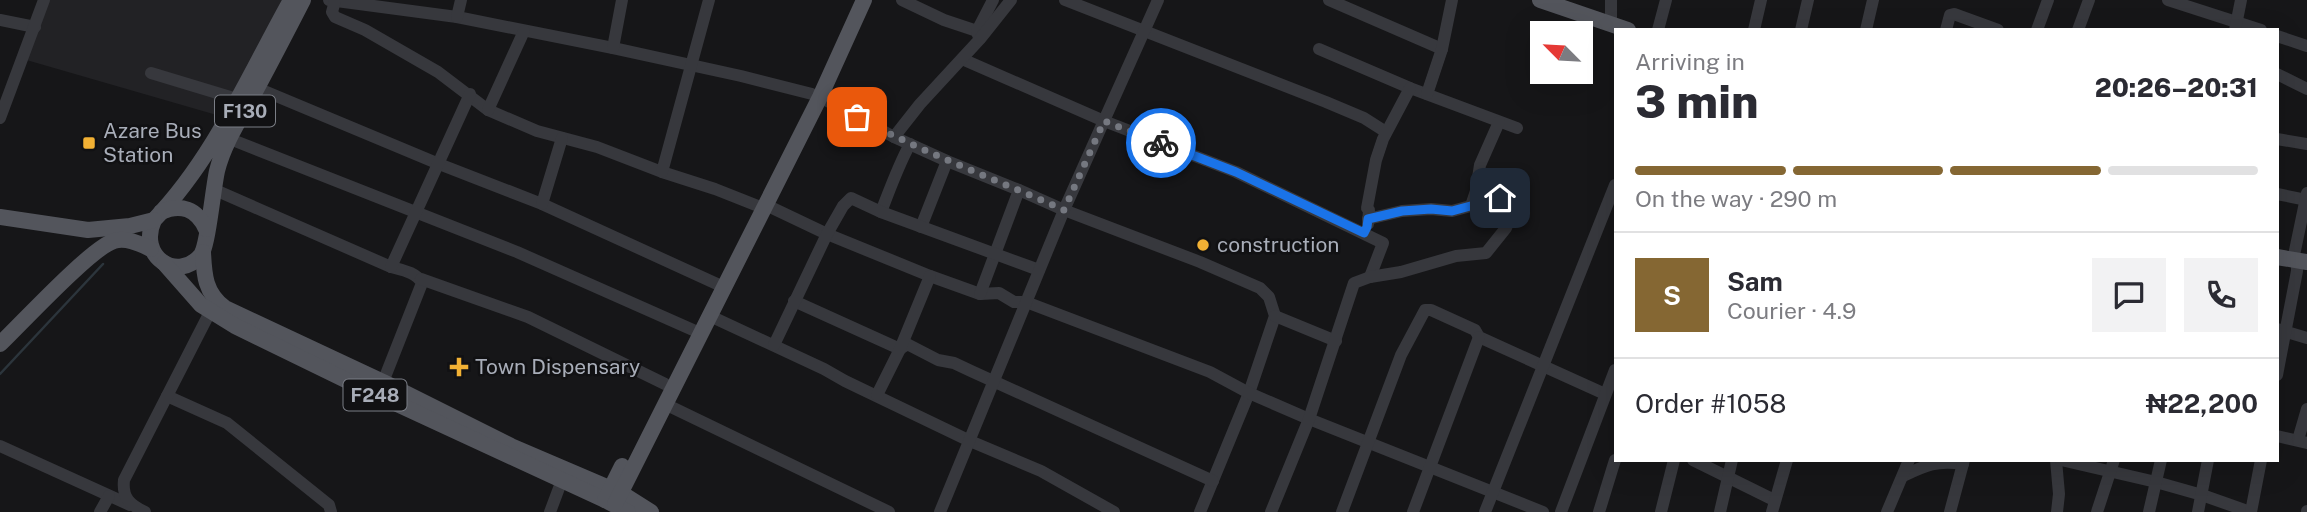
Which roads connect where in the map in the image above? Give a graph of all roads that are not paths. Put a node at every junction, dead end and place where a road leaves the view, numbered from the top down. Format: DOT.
graph roads {
  1 [pos="44,0"];
  2 [pos="290,0"];
  3 [pos="303,0"];
  4 [pos="329,0"];
  5 [pos="461,0"];
  6 [pos="622,0"];
  7 [pos="709,0"];
  8 [pos="854,0"];
  9 [pos="864,0"];
  10 [pos="902,0"];
  11 [pos="993,0"];
  12 [pos="1011,0"];
  13 [pos="1065,0"];
  14 [pos="1158,0"];
  15 [pos="1329,0"];
  16 [pos="1452,0"];
  17 [pos="1540,0"];
  18 [pos="1611,0"];
  19 [pos="1666,0"];
  20 [pos="1760,0"];
  21 [pos="1808,0"];
  22 [pos="1873,0"];
  23 [pos="2048,0"];
  24 [pos="2089,0"];
  25 [pos="2168,0"];
  26 [pos="2241,0"];
  27 [pos="335,1"];
  28 [pos="2189,3"];
  29 [pos="457,17"];
  30 [pos="0,20"];
  31 [pos="1611,23"];
  32 [pos="2236,25"];
  33 [pos="35,27"];
  34 [pos="1623,28"];
  35 [pos="1659,28"];
  36 [pos="1754,28"];
  37 [pos="1801,28"];
  38 [pos="1866,28"];
  39 [pos="1947,28"];
  40 [pos="1992,28"];
  41 [pos="2038,28"];
  42 [pos="2079,28"];
  43 [pos="524,31"];
  44 [pos="1144,32"];
  45 [pos="979,35"];
  46 [pos="2279,37"];
  47 [pos="2307,46"];
  48 [pos="613,48"];
  49 [pos="1319,49"];
  50 [pos="1442,49"];
  51 [pos="962,59"];
  52 [pos="693,66"];
  53 [pos="152,73"];
  54 [pos="2279,75"];
  55 [pos="257,88"];
  56 [pos="1410,88"];
  57 [pos="2307,89"];
  58 [pos="470,94"];
  59 [pos="1427,94"];
  60 [pos="816,95"];
  61 [pos="237,99"];
  62 [pos="488,110"];
  63 [pos="0,118"];
  64 [pos="1104,121"];
  65 [pos="1499,122"];
  66 [pos="1517,128"];
  67 [pos="1387,132"];
  68 [pos="894,137"];
  69 [pos="562,138"];
  70 [pos="230,139"];
  71 [pos="2279,139"];
  72 [pos="910,144"];
  73 [pos="2307,144"];
  74 [pos="947,161"];
  75 [pos="439,164"];
  76 [pos="662,172"];
  77 [pos="214,189"];
  78 [pos="1019,190"];
  79 [pos="2279,194"];
  80 [pos="2307,197"];
  81 [pos="542,204"];
  82 [pos="762,206"];
  83 [pos="1471,206"];
  84 [pos="1612,206"];
  85 [pos="1064,210"];
  86 [pos="416,212"];
  87 [pos="881,212"];
  88 [pos="157,216"];
  89 [pos="0,217"];
  90 [pos="1368,219"];
  91 [pos="921,227"];
  92 [pos="206,229"];
  93 [pos="1364,233"];
  94 [pos="827,234"];
  95 [pos="151,249"];
  96 [pos="203,252"];
  97 [pos="994,254"];
  98 [pos="2292,260"];
  99 [pos="164,263"];
  100 [pos="391,267"];
  101 [pos="1040,270"];
  102 [pos="930,276"];
  103 [pos="1370,277"];
  104 [pos="421,279"];
  105 [pos="718,284"];
  106 [pos="980,294"];
  107 [pos="794,301"];
  108 [pos="1026,302"];
  109 [pos="211,312"];
  110 [pos="710,316"];
  111 [pos="1275,316"];
  112 [pos="693,330"];
  113 [pos="2281,330"];
  114 [pos="1479,337"];
  115 [pos="2307,338"];
  116 [pos="1336,341"];
  117 [pos="0,344"];
  118 [pos="774,345"];
  119 [pos="900,349"];
  120 [pos="2279,352"];
  121 [pos="323,362"];
  122 [pos="1545,365"];
  123 [pos="1614,372"];
  124 [pos="383,382"];
  125 [pos="993,382"];
  126 [pos="665,384"];
  127 [pos="1249,393"];
  128 [pos="1605,394"];
  129 [pos="877,395"];
  130 [pos="167,396"];
  131 [pos="665,404"];
  132 [pos="2307,409"];
  133 [pos="1309,419"];
  134 [pos="2279,436"];
  135 [pos="970,441"];
  136 [pos="2303,442"];
  137 [pos="1368,443"];
  138 [pos="0,446"];
  139 [pos="1614,462"];
  140 [pos="1674,462"];
  141 [pos="1697,462"];
  142 [pos="1732,462"];
  143 [pos="1786,462"];
  144 [pos="1908,462"];
  145 [pos="1940,462"];
  146 [pos="1963,462"];
  147 [pos="2058,462"];
  148 [pos="2073,462"];
  149 [pos="2161,462"];
  150 [pos="2208,462"];
  151 [pos="2261,462"];
  152 [pos="628,465"];
  153 [pos="2112,467"];
  154 [pos="1430,468"];
  155 [pos="1903,476"];
  156 [pos="1728,478"];
  157 [pos="587,479"];
  158 [pos="562,480"];
  159 [pos="1213,481"];
  160 [pos="2156,482"];
  161 [pos="1492,492"];
  162 [pos="2202,495"];
  163 [pos="109,496"];
  164 [pos="616,500"];
  165 [pos="131,506"];
  166 [pos="1773,506"];
  167 [pos="330,508"];
  168 [pos="648,510"];
  169 [pos="100,512"];
  170 [pos="145,512"];
  171 [pos="344,512"];
  172 [pos="550,512"];
  173 [pos="889,512"];
  174 [pos="940,512"];
  175 [pos="1114,512"];
  176 [pos="1200,512"];
  177 [pos="1271,512"];
  178 [pos="1342,512"];
  179 [pos="1413,512"];
  180 [pos="1485,512"];
  181 [pos="1543,512"];
  182 [pos="1561,512"];
  183 [pos="1599,512"];
  184 [pos="1661,512"];
  185 [pos="1720,512"];
  186 [pos="1887,512"];
  187 [pos="1950,512"];
  188 [pos="2057,512"];
  189 [pos="2097,512"];
  190 [pos="2149,512"];
  191 [pos="2198,512"];
  192 [pos="2251,512"];
  1 -- 33 [label="street"];
  2 -- 61 [label="main road, F130"];
  3 -- 55 [label="main road, F130"];
  4 -- 27 [label="street"];
  5 -- 29 [label="street"];
  6 -- 48 [label="street"];
  7 -- 52 [label="street"];
  8 -- 60 [label="main road"];
  9 -- 60 [label="main road"];
  10 -- 45 [label="street"];
  11 -- 45 [label="street"];
  12 -- 45 [label="street"];
  13 -- 44 [label="street"];
  14 -- 44 [label="street"];
  15 -- 50 [label="street"];
  16 -- 50 [label="street"];
  17 -- 31 [label="main road"];
  18 -- 31 [label="street"];
  19 -- 35 [label="street"];
  20 -- 36 [label="street"];
  21 -- 37 [label="street"];
  22 -- 38 [label="street"];
  23 -- 41 [label="street"];
  24 -- 42 [label="street"];
  25 -- 28 [label="street"];
  26 -- 32 [label="street"];
  27 -- 29 [label="street"];
  27 -- 58 [label="street"];
  28 -- 32 [label="street"];
  29 -- 43 [label="street"];
  30 -- 33 [label="street"];
  31 -- 34 [label="main road"];
  33 -- 63 [label="street"];
  39 -- 40 [label="street"];
  43 -- 48 [label="street"];
  43 -- 62 [label="street"];
  44 -- 64 [label="street"];
  44 -- 67 [label="street"];
  45 -- 51 [label="street"];
  46 -- 47 [label="street"];
  48 -- 52 [label="street"];
  49 -- 56 [label="street"];
  50 -- 59 [label="street"];
  51 -- 64 [label="street"];
  51 -- 68 [label="street"];
  52 -- 60 [label="street"];
  52 -- 76 [label="street"];
  53 -- 61 [label="street"];
  54 -- 57 [label="street"];
  55 -- 70 [label="main road, F130"];
  55 -- 75 [label="street"];
  56 -- 59 [label="street"];
  56 -- 67 [label="street"];
  58 -- 62 [label="street"];
  58 -- 75 [label="street"];
  59 -- 65 [label="street"];
  60 -- 68 [label="street"];
  60 -- 82 [label="main road"];
  61 -- 88 [label="main road, F130"];
  62 -- 69 [label="street"];
  64 -- 85 [label="street"];
  64 -- 93 [label="street"];
  65 -- 66 [label="street"];
  65 -- 83 [label="street"];
  67 -- 90 [label="street"];
  68 -- 72 [label="street"];
  69 -- 76 [label="street"];
  69 -- 81 [label="street"];
  70 -- 77 [label="main road, F130"];
  70 -- 86 [label="street"];
  71 -- 73 [label="street"];
  72 -- 74 [label="street"];
  72 -- 87 [label="street"];
  74 -- 78 [label="street"];
  74 -- 91 [label="street"];
  75 -- 81 [label="street"];
  75 -- 86 [label="street"];
  76 -- 82 [label="street"];
  77 -- 92 [label="main road, F130"];
  77 -- 100 [label="street"];
  78 -- 85 [label="street"];
  78 -- 97 [label="street"];
  79 -- 80 [label="street"];
  80 -- 98 [label="street"];
  81 -- 105 [label="street"];
  82 -- 94 [label="street"];
  82 -- 105 [label="main road"];
  82 -- 110 [label="main road"];
  83 -- 90 [label="street"];
  83 -- 103 [label="street"];
  84 -- 122 [label="street"];
  85 -- 101 [label="street"];
  85 -- 111 [label="street"];
  86 -- 100 [label="street"];
  86 -- 112 [label="street"];
  87 -- 91 [label="street"];
  87 -- 94 [label="street"];
  88 -- 89 [label="main road"];
  88 -- 92 [label="main road"];
  88 -- 95 [label="main road"];
  90 -- 93 [label="street"];
  91 -- 97 [label="street"];
  92 -- 96 [label="main road, F130"];
  93 -- 103 [label="street"];
  94 -- 102 [label="street"];
  94 -- 107 [label="street"];
  95 -- 99 [label="main road"];
  95 -- 117 [label="main road"];
  96 -- 99 [label="main road"];
  96 -- 121 [label="main road, F248"];
  97 -- 101 [label="street"];
  97 -- 106 [label="street"];
  98 -- 113 [label="street"];
  99 -- 109 [label="main road, F248"];
  100 -- 104 [label="street"];
  101 -- 108 [label="street"];
  102 -- 106 [label="street"];
  102 -- 119 [label="street"];
  103 -- 116 [label="street"];
  104 -- 124 [label="street"];
  104 -- 126 [label="street"];
  105 -- 112 [label="main road"];
  106 -- 108 [label="street"];
  107 -- 118 [label="street"];
  107 -- 119 [label="street"];
  108 -- 125 [label="street"];
  108 -- 127 [label="street"];
  109 -- 121 [label="main road, F248"];
  109 -- 130 [label="street"];
  110 -- 118 [label="street"];
  110 -- 131 [label="main road"];
  111 -- 116 [label="street"];
  111 -- 127 [label="street"];
  112 -- 126 [label="main road"];
  113 -- 115 [label="street"];
  113 -- 120 [label="street"];
  114 -- 122 [label="street"];
  114 -- 137 [label="street"];
  114 -- 154 [label="street"];
  116 -- 133 [label="street"];
  118 -- 129 [label="street"];
  119 -- 125 [label="street"];
  119 -- 129 [label="street"];
  121 -- 124 [label="main road, F248"];
  121 -- 158 [label="main road, F248"];
  122 -- 128 [label="street"];
  122 -- 161 [label="street"];
  123 -- 128 [label="street"];
  124 -- 157 [label="main road, F248"];
  125 -- 135 [label="street"];
  125 -- 159 [label="street"];
  126 -- 152 [label="main road"];
  127 -- 133 [label="street"];
  127 -- 159 [label="street"];
  128 -- 182 [label="street"];
  129 -- 135 [label="street"];
  130 -- 165 [label="street"];
  130 -- 167 [label="street"];
  131 -- 152 [label="main road"];
  131 -- 173 [label="street"];
  132 -- 136 [label="street"];
  133 -- 137 [label="street"];
  133 -- 177 [label="street"];
  134 -- 136 [label="street"];
  135 -- 174 [label="street"];
  135 -- 175 [label="street"];
  137 -- 154 [label="street"];
  137 -- 178 [label="street"];
  138 -- 163 [label="street"];
  139 -- 183 [label="street"];
  140 -- 184 [label="street"];
  141 -- 156 [label="street"];
  142 -- 156 [label="street"];
  143 -- 166 [label="street"];
  144 -- 155 [label="street"];
  145 -- 155 [label="street"];
  146 -- 187 [label="street"];
  147 -- 188 [label="street"];
  148 -- 153 [label="street"];
  149 -- 160 [label="street"];
  150 -- 162 [label="street"];
  151 -- 192 [label="street"];
  152 -- 157 [label="main road"];
  152 -- 164 [label="main road"];
  152 -- 168 [label="main road"];
  153 -- 160 [label="street"];
  153 -- 189 [label="street"];
  154 -- 161 [label="street"];
  154 -- 179 [label="street"];
  155 -- 186 [label="street"];
  156 -- 166 [label="street"];
  156 -- 185 [label="street"];
  157 -- 164 [label="main road, F248"];
  158 -- 164 [label="main road, F248"];
  158 -- 172 [label="street"];
  159 -- 176 [label="street"];
  160 -- 162 [label="street"];
  160 -- 190 [label="street"];
  161 -- 180 [label="street"];
  161 -- 181 [label="street"];
  162 -- 191 [label="street"];
  162 -- 192 [label="street"];
  163 -- 165 [label="street"];
  163 -- 169 [label="street"];
  164 -- 168 [label="main road, F248"];
  165 -- 170 [label="street"];
  167 -- 171 [label="street"];
}
